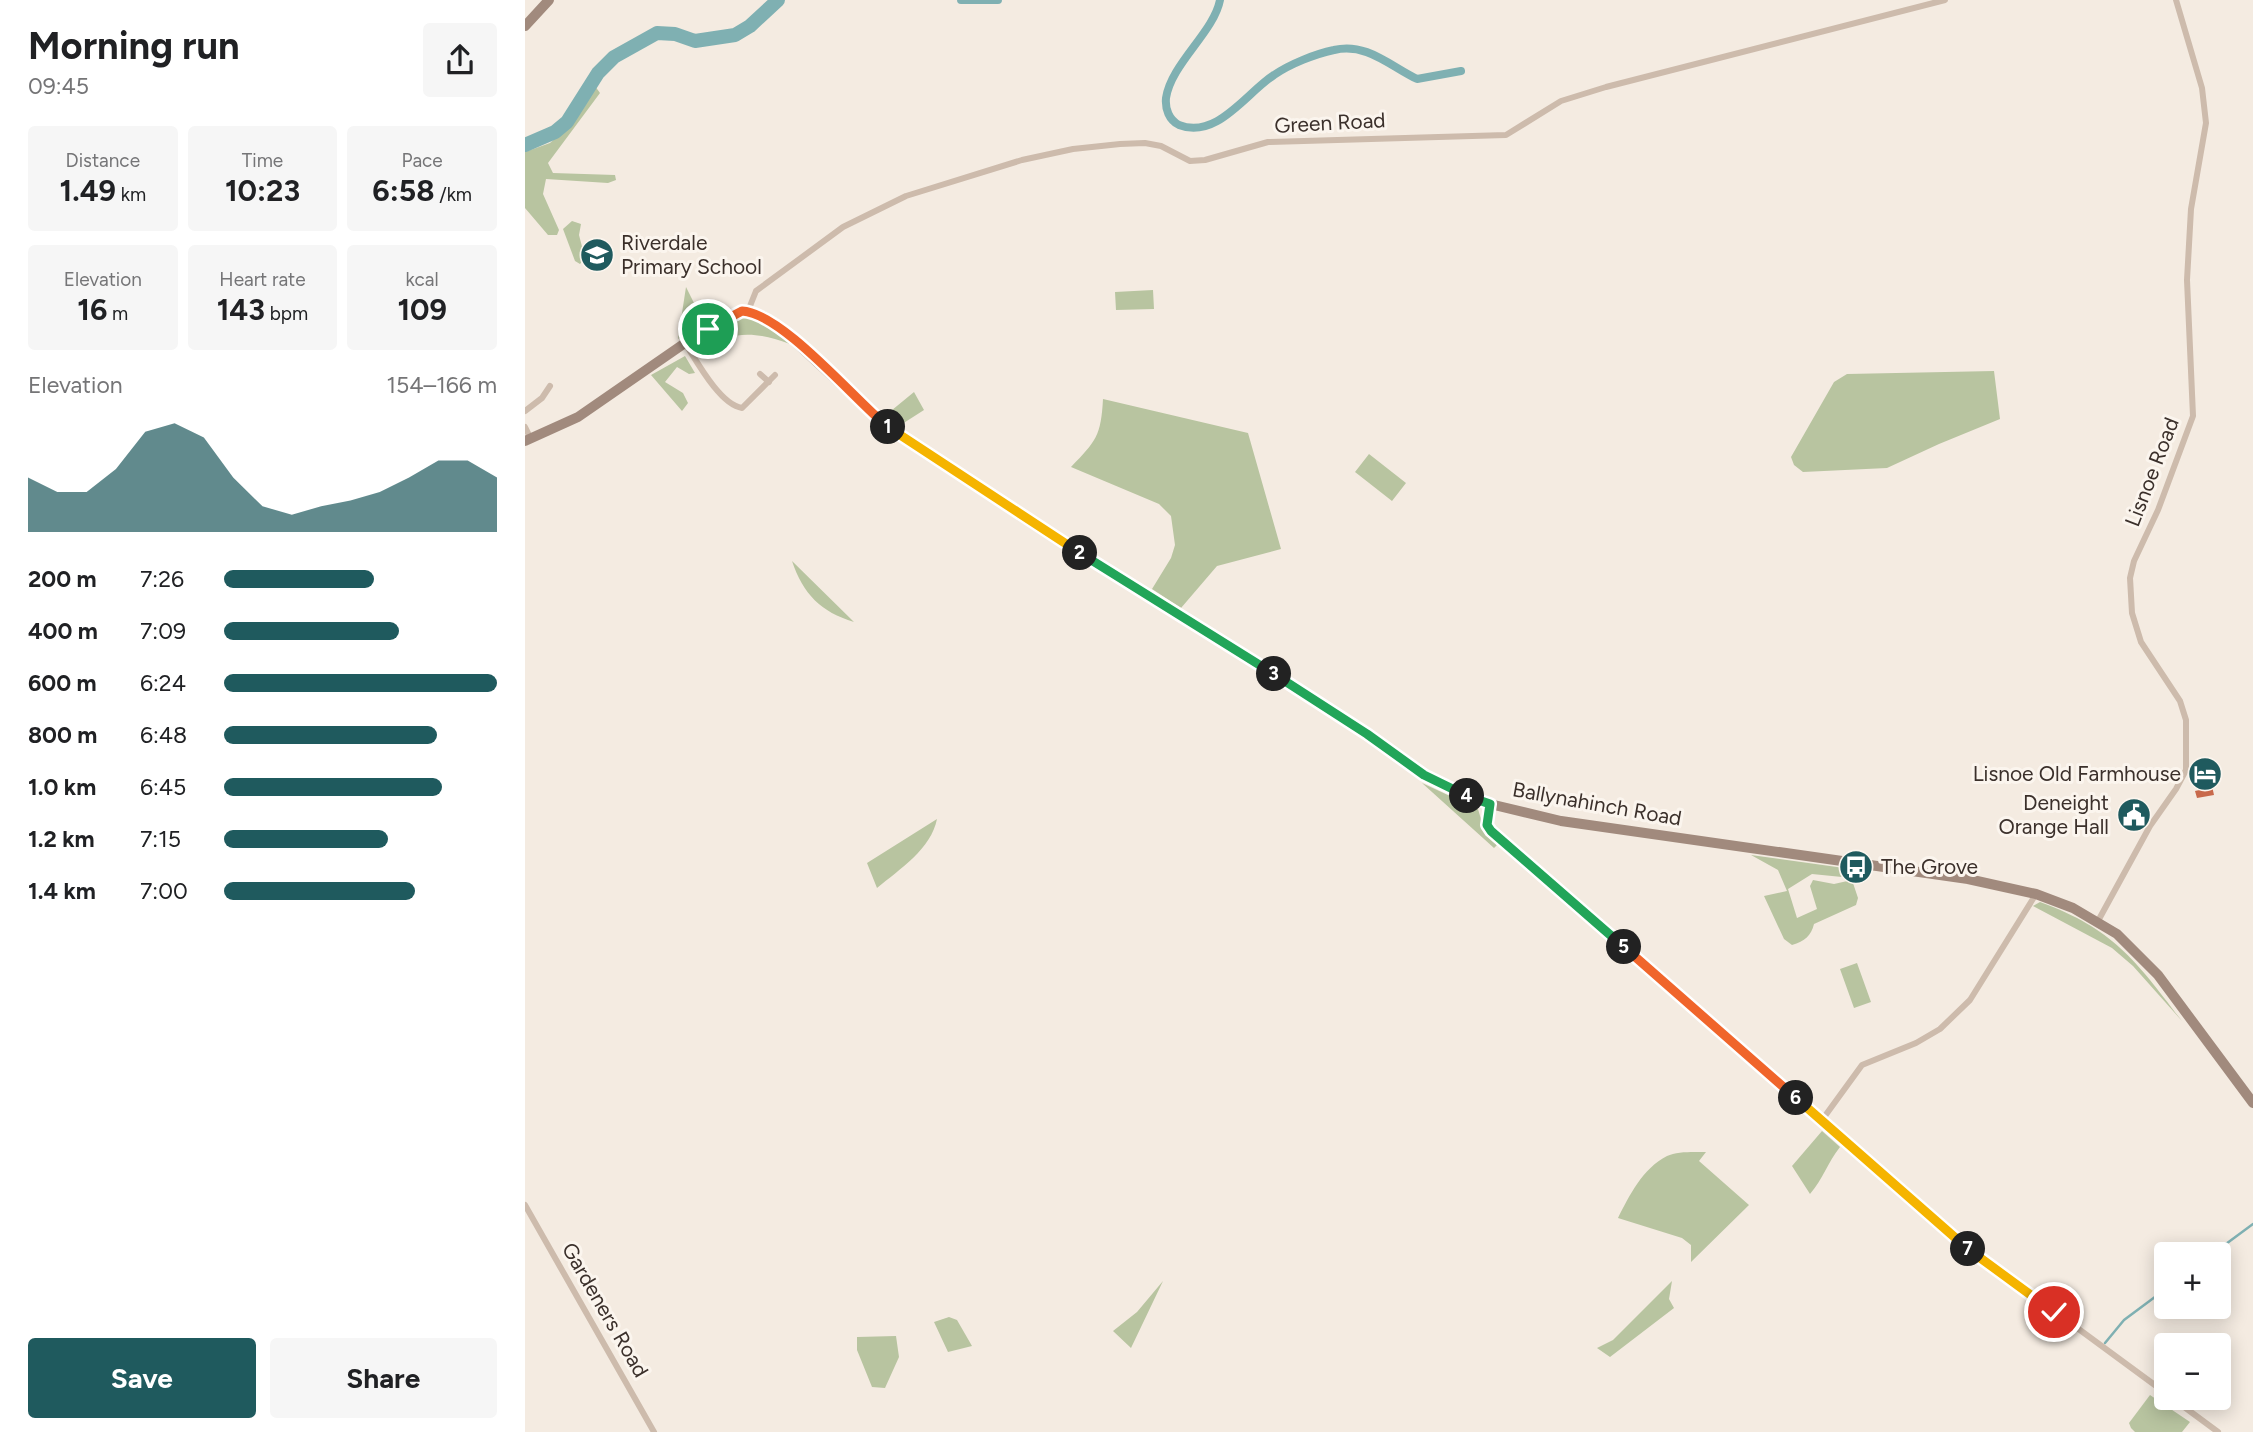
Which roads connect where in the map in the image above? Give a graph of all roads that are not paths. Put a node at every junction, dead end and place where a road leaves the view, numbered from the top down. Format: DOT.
graph roads {
  1 [pos="549,0"];
  2 [pos="1945,0"];
  3 [pos="2176,0"];
  4 [pos="525,26"];
  5 [pos="748,311"];
  6 [pos="685,343"];
  7 [pos="760,374"];
  8 [pos="775,375"];
  9 [pos="769,382"];
  10 [pos="550,386"];
  11 [pos="525,411"];
  12 [pos="525,426"];
  13 [pos="528,440"];
  14 [pos="1490,804"];
  15 [pos="2036,894"];
  16 [pos="2098,921"];
  17 [pos="2253,1103"];
  18 [pos="1822,1120"];
  19 [pos="525,1205"];
  20 [pos="2154,1384"];
  21 [pos="2188,1410"];
  22 [pos="654,1432"];
  23 [pos="2218,1432"];
  1 -- 4 [label="street"];
  2 -- 5 [label="street, Green Road"];
  3 -- 16 [label="street, Lisnoe Road"];
  5 -- 6 [label="street"];
  5 -- 14 [label="street, Ballynahinch Road"];
  6 -- 9 [label="street"];
  6 -- 13 [label="street"];
  7 -- 9 [label="street"];
  8 -- 9 [label="street"];
  10 -- 11 [label="street"];
  12 -- 13 [label="street"];
  14 -- 15 [label="street, Ballynahinch Road"];
  14 -- 18 [label="street"];
  15 -- 16 [label="street, Ballynahinch Road"];
  15 -- 18 [label="street"];
  16 -- 17 [label="street, Ballynahinch Road"];
  18 -- 20 [label="street"];
  19 -- 22 [label="street, Gardeners Road"];
  21 -- 23 [label="street"];
}
